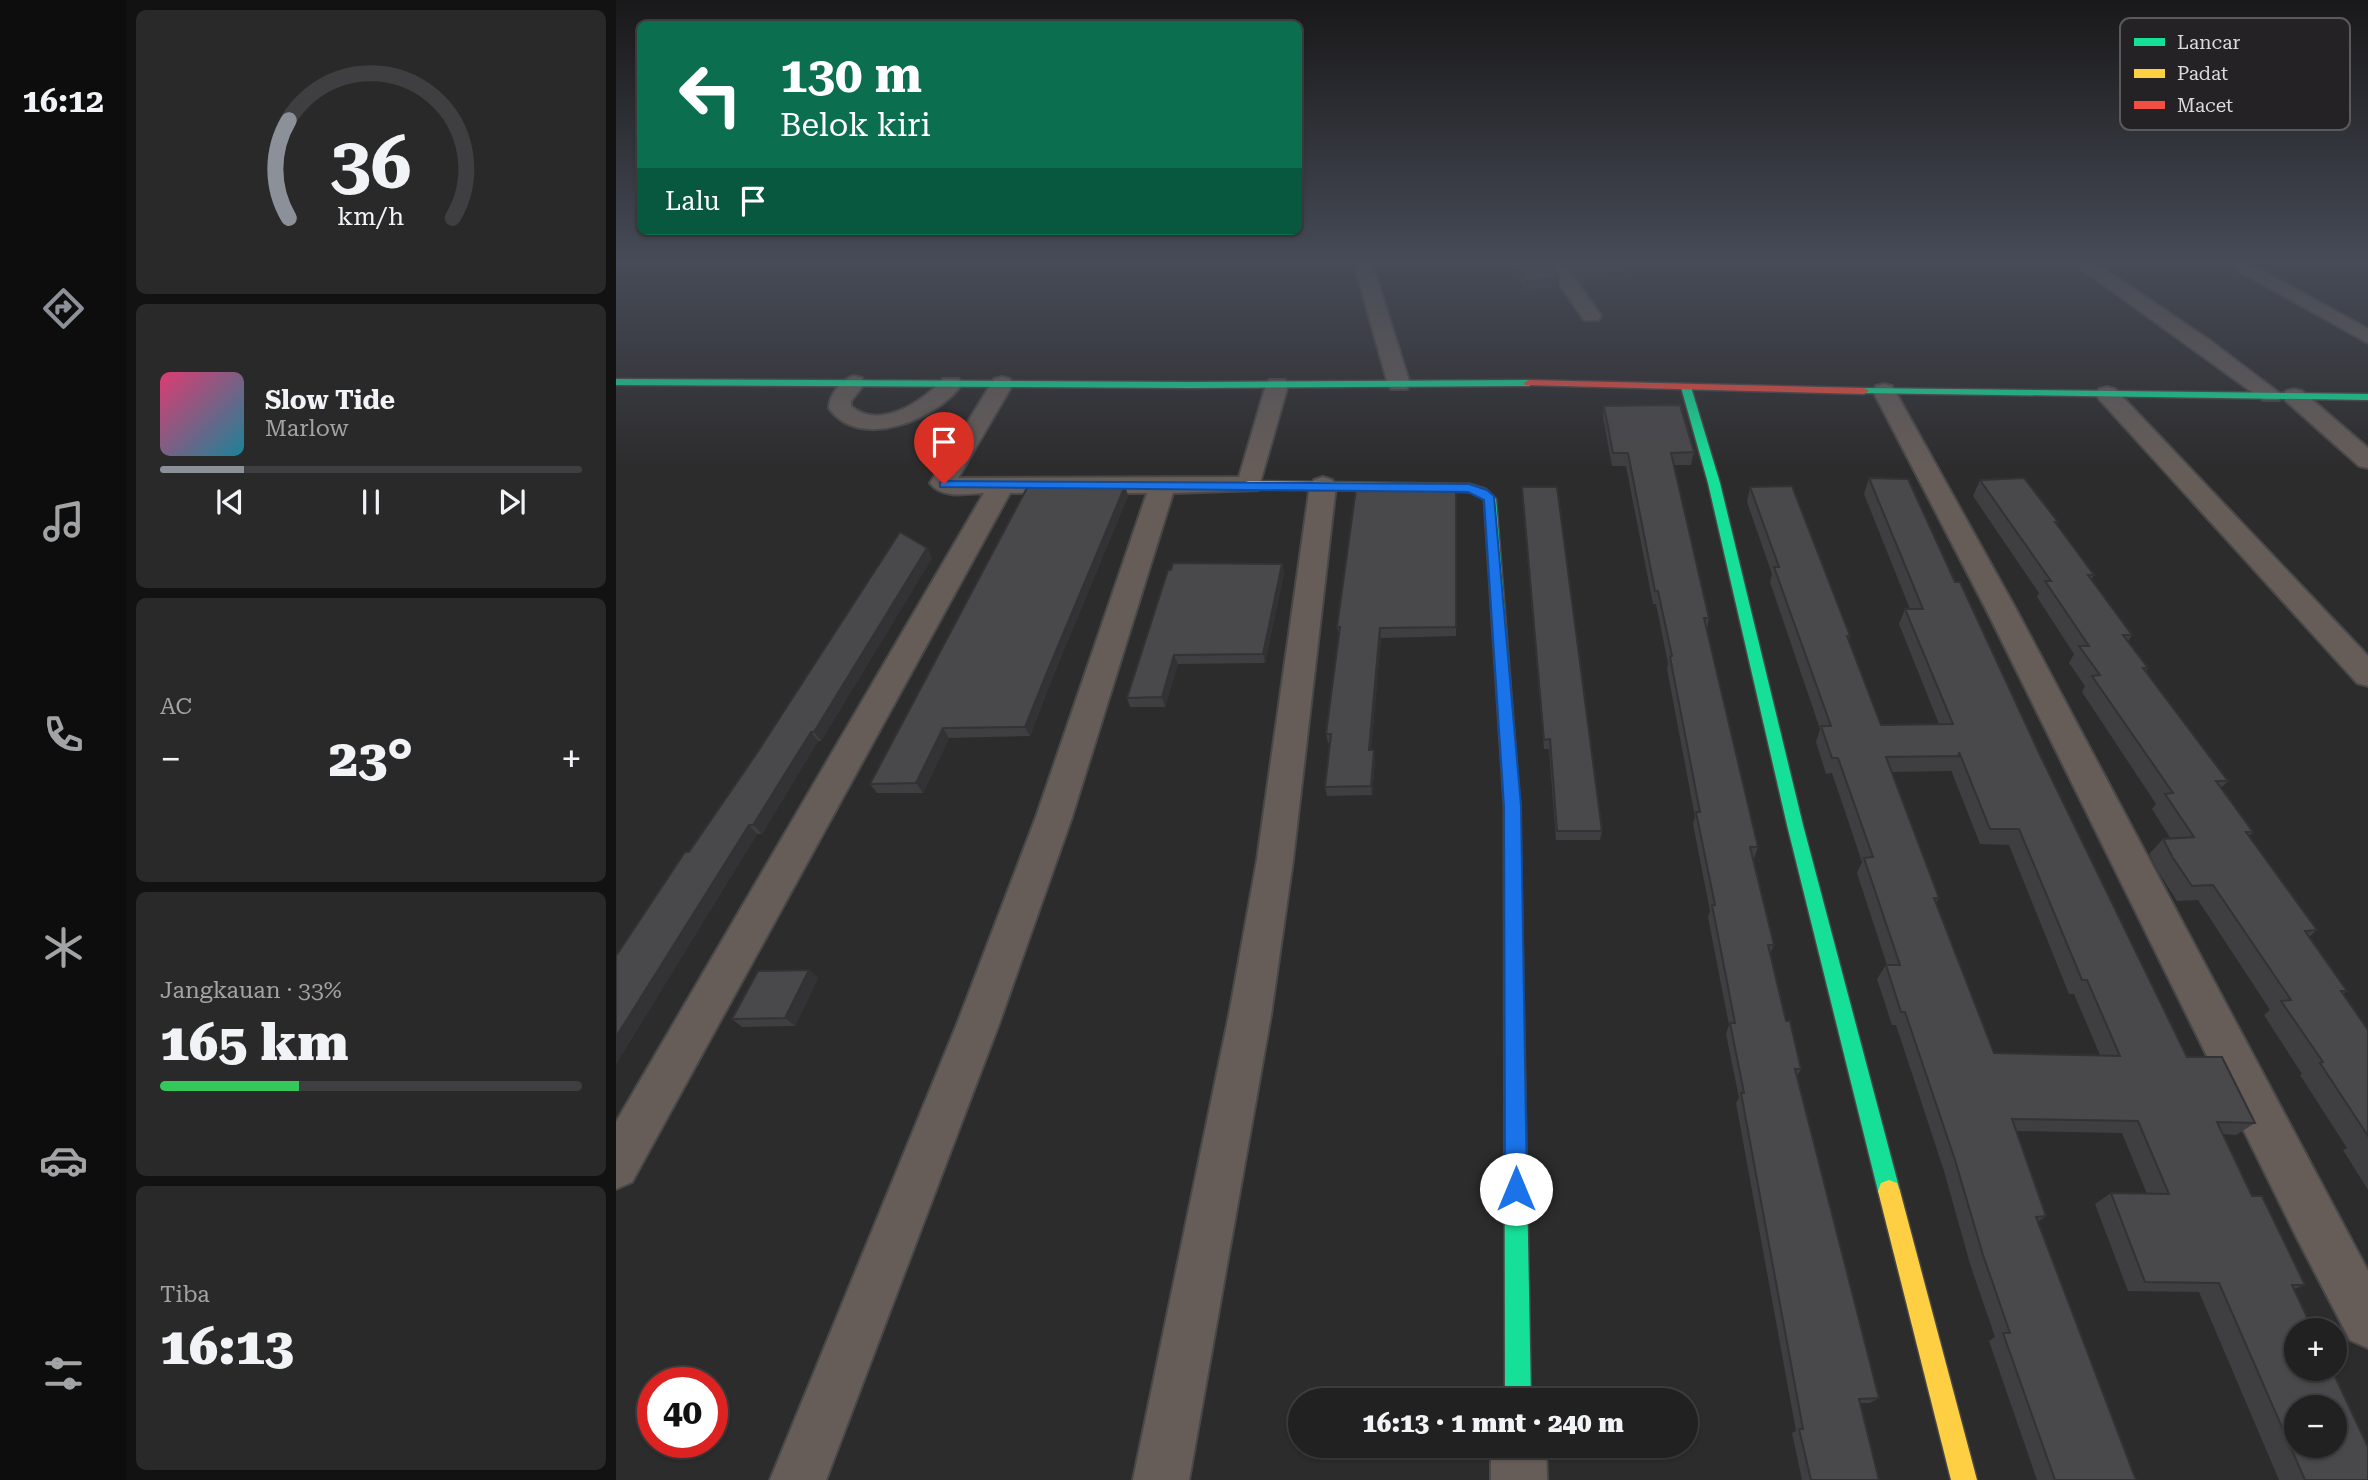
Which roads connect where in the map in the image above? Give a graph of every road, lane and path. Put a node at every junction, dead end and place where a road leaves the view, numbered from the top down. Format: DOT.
graph roads {
  1 [pos="1383,329"];
  2 [pos="2180,329"];
  3 [pos="616,382"];
  4 [pos="854,383"];
  5 [pos="951,384"];
  6 [pos="1002,384"];
  7 [pos="1399,384"];
  8 [pos="1277,385"];
  9 [pos="1686,387"];
  10 [pos="1884,391"];
  11 [pos="2107,394"];
  12 [pos="2283,396"];
  13 [pos="2368,397"];
  14 [pos="2368,461"];
  15 [pos="1002,485"];
  16 [pos="1249,485"];
  17 [pos="1324,485"];
  18 [pos="1161,486"];
  19 [pos="2368,675"];
  20 [pos="616,1166"];
  21 [pos="2368,1322"];
  22 [pos="1518,1388"];
  23 [pos="1519,1458"];
  24 [pos="799,1480"];
  25 [pos="1161,1480"];
  26 [pos="1519,1480"];
  27 [pos="1964,1480"];
  1 -- 7 [label="street"];
  2 -- 12 [label="street"];
  3 -- 4 [label="street"];
  4 -- 5 [label="street"];
  4 -- 5 [label="street"];
  5 -- 6 [label="street"];
  6 -- 8 [label="street"];
  6 -- 15 [label="street"];
  7 -- 8 [label="street"];
  7 -- 9 [label="street"];
  8 -- 16 [label="street"];
  9 -- 10 [label="street"];
  9 -- 27 [label="street"];
  10 -- 11 [label="street"];
  10 -- 21 [label="street"];
  11 -- 12 [label="street"];
  11 -- 19 [label="street"];
  12 -- 13 [label="street"];
  12 -- 14 [label="street"];
  15 -- 18 [label="street"];
  15 -- 20 [label="street"];
  16 -- 17 [label="street"];
  16 -- 18 [label="street"];
  17 -- 22 [label="street"];
  17 -- 25 [label="street"];
  18 -- 24 [label="street"];
  23 -- 26 [label="street"];
}
